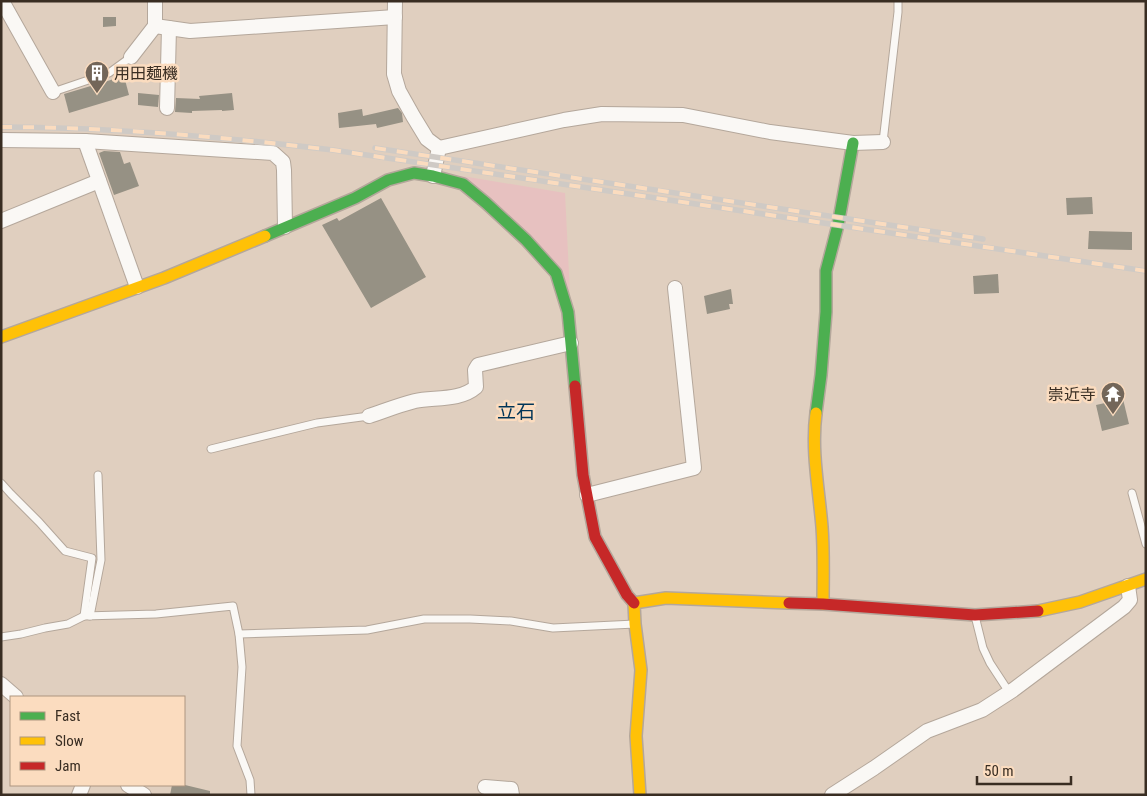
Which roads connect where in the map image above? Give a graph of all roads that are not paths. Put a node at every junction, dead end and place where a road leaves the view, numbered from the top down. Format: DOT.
graph roads {
  1 [pos="2,1"];
  2 [pos="155,1"];
  3 [pos="395,1"];
  4 [pos="898,1"];
  5 [pos="395,17"];
  6 [pos="155,26"];
  7 [pos="169,28"];
  8 [pos="131,57"];
  9 [pos="53,92"];
  10 [pos="167,108"];
  11 [pos="1,140"];
  12 [pos="85,141"];
  13 [pos="883,142"];
  14 [pos="853,143"];
  15 [pos="439,148"];
  16 [pos="433,176"];
  17 [pos="99,181"];
  18 [pos="1,221"];
  19 [pos="285,227"];
  20 [pos="137,287"];
  21 [pos="675,288"];
  22 [pos="1,337"];
  23 [pos="571,343"];
  24 [pos="369,416"];
  25 [pos="211,450"];
  26 [pos="98,475"];
  27 [pos="1,483"];
  28 [pos="1132,493"];
  29 [pos="587,494"];
  30 [pos="1146,544"];
  31 [pos="1146,579"];
  32 [pos="1128,586"];
  33 [pos="634,603"];
  34 [pos="823,604"];
  35 [pos="975,615"];
  36 [pos="87,616"];
  37 [pos="635,624"];
  38 [pos="239,634"];
  39 [pos="1,637"];
  40 [pos="1,684"];
  41 [pos="1009,692"];
  42 [pos="15,696"];
  43 [pos="130,786"];
  44 [pos="485,787"];
  45 [pos="144,795"];
  46 [pos="251,795"];
  47 [pos="512,795"];
  48 [pos="640,795"];
  49 [pos="832,795"];
  1 -- 9 [label="street"];
  2 -- 6 [label="street"];
  3 -- 5 [label="street"];
  4 -- 13 [label="lane"];
  5 -- 7 [label="street"];
  5 -- 15 [label="street"];
  6 -- 7 [label="street"];
  6 -- 8 [label="street"];
  7 -- 10 [label="street"];
  8 -- 9 [label="lane"];
  11 -- 12 [label="street"];
  12 -- 17 [label="street"];
  12 -- 19 [label="street"];
  13 -- 14 [label="street"];
  14 -- 15 [label="street"];
  14 -- 34 [label="street"];
  15 -- 16 [label="street"];
  16 -- 19 [label="street"];
  16 -- 23 [label="street"];
  17 -- 18 [label="street"];
  17 -- 20 [label="street"];
  19 -- 20 [label="street"];
  20 -- 22 [label="street"];
  21 -- 29 [label="street"];
  23 -- 24 [label="street"];
  23 -- 29 [label="street"];
  24 -- 25 [label="lane"];
  26 -- 36 [label="lane"];
  27 -- 36 [label="lane"];
  28 -- 30 [label="lane"];
  29 -- 33 [label="street"];
  31 -- 32 [label="street"];
  32 -- 35 [label="street"];
  32 -- 41 [label="street"];
  33 -- 34 [label="street"];
  33 -- 37 [label="street"];
  34 -- 35 [label="street"];
  35 -- 41 [label="lane"];
  36 -- 38 [label="lane"];
  36 -- 39 [label="lane"];
  37 -- 38 [label="lane"];
  37 -- 48 [label="street"];
  38 -- 46 [label="lane"];
  40 -- 42 [label="street"];
  41 -- 49 [label="street"];
  43 -- 45 [label="street"];
  44 -- 47 [label="street"];
}
